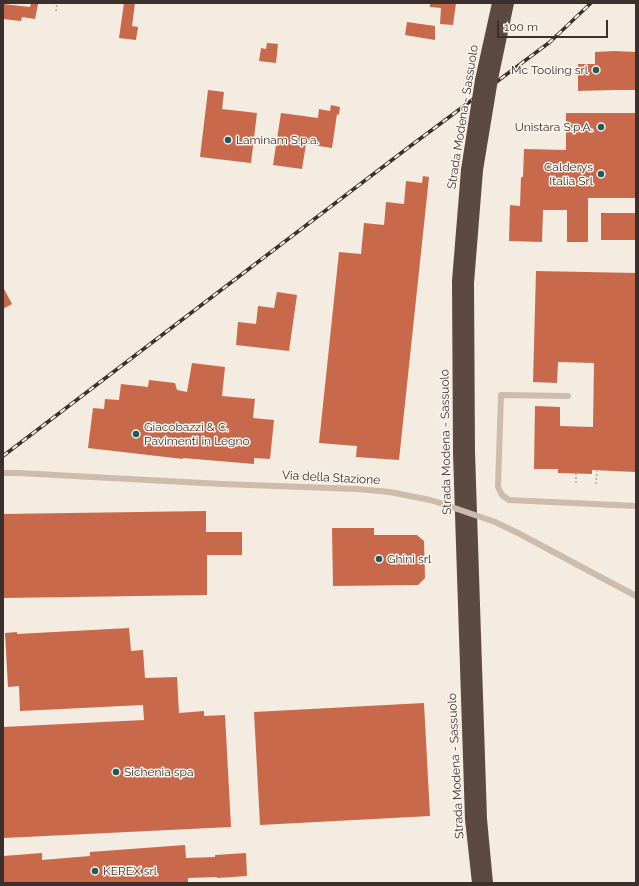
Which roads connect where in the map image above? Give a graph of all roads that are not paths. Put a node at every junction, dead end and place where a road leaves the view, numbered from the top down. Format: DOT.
graph roads {
  1 [pos="498,3"];
  2 [pos="508,3"];
  3 [pos="472,170"];
  4 [pos="568,396"];
  5 [pos="3,473"];
  6 [pos="636,506"];
  7 [pos="636,596"];
  8 [pos="478,883"];
  9 [pos="487,883"];
  1 -- 3 [label="highway, Strada Modena - Sassuolo, bridge"];
  2 -- 3 [label="highway, Strada Modena - Sassuolo, bridge"];
  3 -- 8 [label="highway, Strada Modena - Sassuolo"];
  3 -- 9 [label="highway, Strada Modena - Sassuolo"];
  4 -- 6 [label="street"];
  5 -- 7 [label="street, Via della Stazione, bridge"];
}
